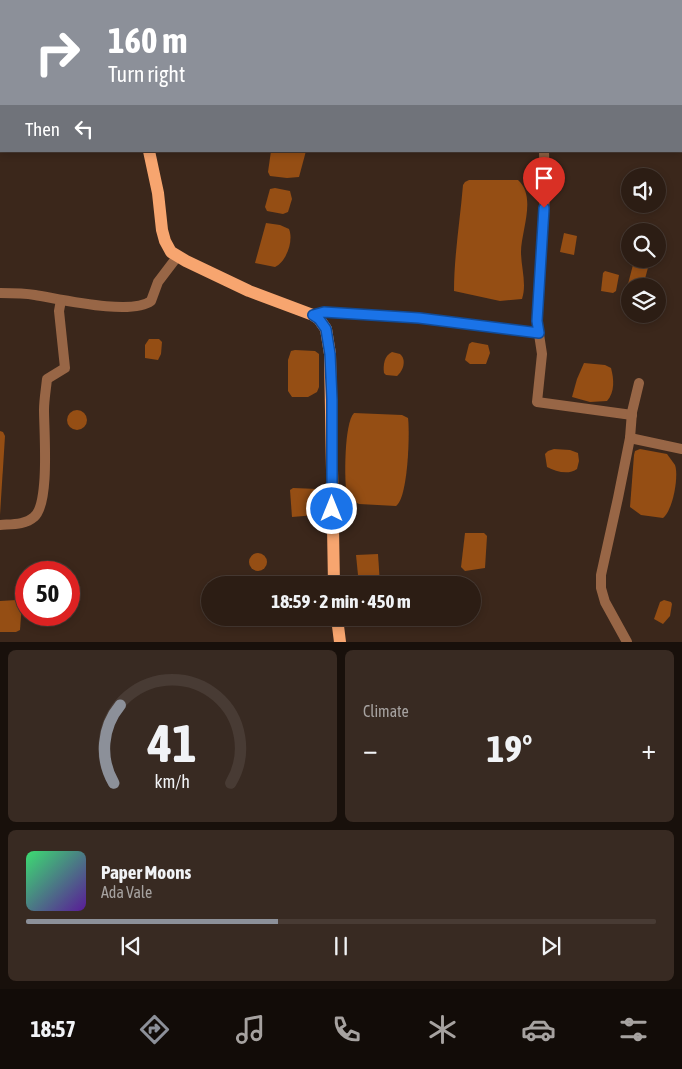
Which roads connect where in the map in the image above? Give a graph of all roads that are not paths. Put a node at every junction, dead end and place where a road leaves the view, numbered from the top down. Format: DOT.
graph roads {
  1 [pos="149,152"];
  2 [pos="544,152"];
  3 [pos="177,257"];
  4 [pos="0,293"];
  5 [pos="61,300"];
  6 [pos="313,315"];
  7 [pos="539,333"];
  8 [pos="639,383"];
  9 [pos="632,415"];
  10 [pos="630,438"];
  11 [pos="682,450"];
  12 [pos="0,525"];
  13 [pos="334,576"];
  14 [pos="338,626"];
  15 [pos="340,642"];
  16 [pos="627,642"];
  1 -- 3 [label="main road"];
  2 -- 7 [label="street"];
  3 -- 5 [label="street"];
  3 -- 6 [label="main road"];
  4 -- 5 [label="street"];
  5 -- 12 [label="street"];
  6 -- 7 [label="street"];
  6 -- 13 [label="main road"];
  7 -- 9 [label="street"];
  8 -- 9 [label="street"];
  9 -- 10 [label="street"];
  10 -- 11 [label="street"];
  10 -- 16 [label="street"];
  14 -- 15 [label="main road"];
}
